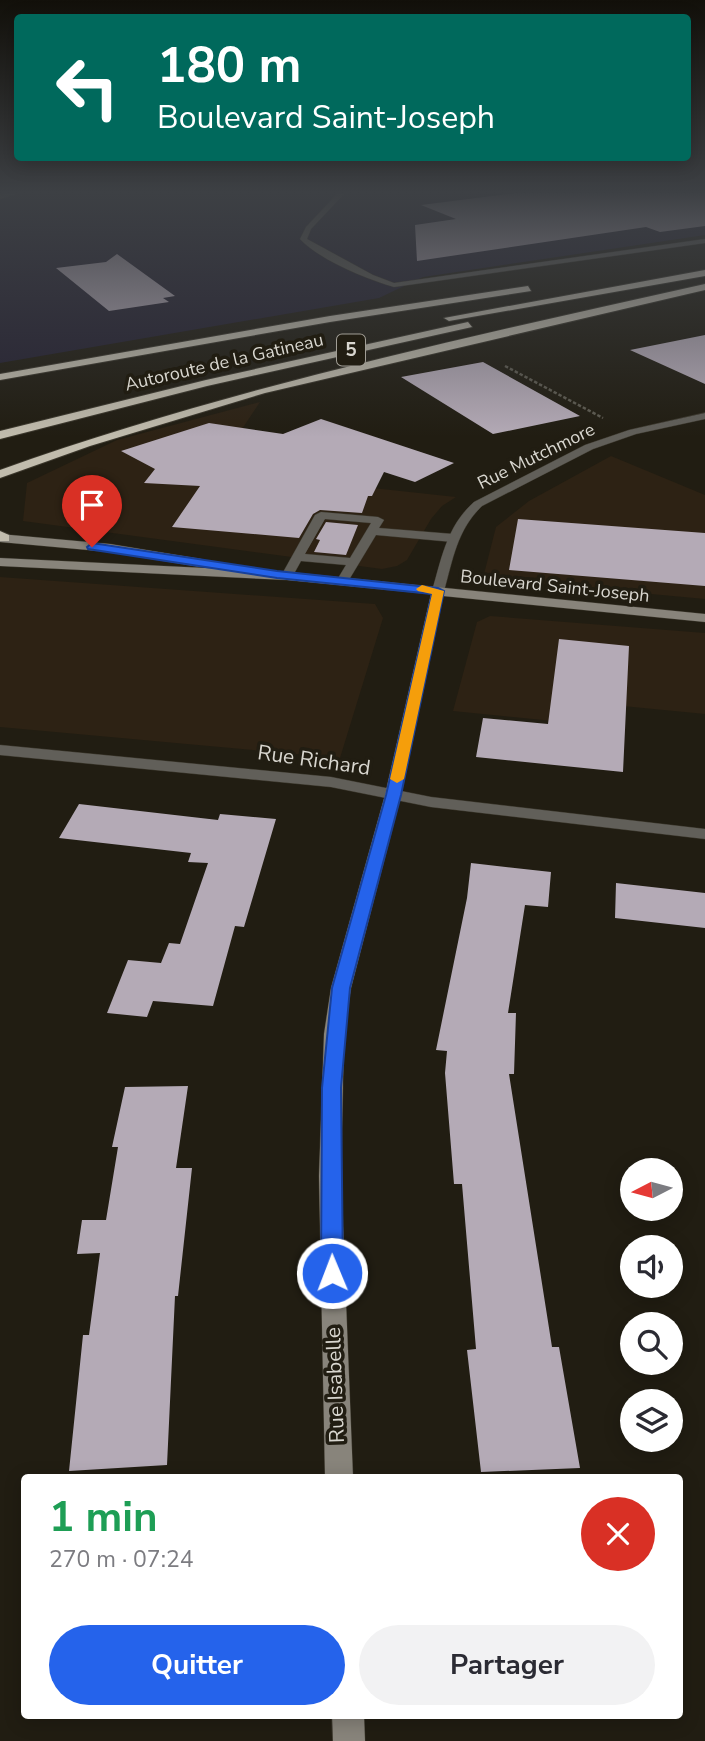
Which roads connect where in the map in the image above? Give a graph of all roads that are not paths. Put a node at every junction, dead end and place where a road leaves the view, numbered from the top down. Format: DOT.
graph roads {
  1 [pos="364,274"];
  2 [pos="470,274"];
  3 [pos="704,276"];
  4 [pos="573,284"];
  5 [pos="705,287"];
  6 [pos="534,289"];
  7 [pos="337,341"];
  8 [pos="226,366"];
  9 [pos="194,373"];
  10 [pos="0,377"];
  11 [pos="705,415"];
  12 [pos="0,435"];
  13 [pos="0,474"];
  14 [pos="356,532"];
  15 [pos="371,532"];
  16 [pos="1,537"];
  17 [pos="453,538"];
  18 [pos="297,557"];
  19 [pos="0,562"];
  20 [pos="354,562"];
  21 [pos="282,575"];
  22 [pos="343,580"];
  23 [pos="438,591"];
  24 [pos="705,618"];
  25 [pos="0,750"];
  26 [pos="393,795"];
  27 [pos="705,834"];
  28 [pos="339,1474"];
  29 [pos="348,1719"];
  30 [pos="349,1741"];
  1 -- 2 [label="street"];
  3 -- 4 [label="highway"];
  3 -- 7 [label="highway, Autoroute de la Gatineau / 5"];
  3 -- 12 [label="highway, Autoroute de la Gatineau / 5"];
  5 -- 13 [label="highway"];
  6 -- 10 [label="highway"];
  8 -- 9 [label="highway, Autoroute de la Gatineau"];
  11 -- 17 [label="street, Rue Mutchmore"];
  14 -- 15 [label="street"];
  15 -- 17 [label="street"];
  15 -- 18 [label="street"];
  15 -- 20 [label="street"];
  16 -- 21 [label="main road, Boulevard Saint-Joseph"];
  17 -- 23 [label="street, Rue Mutchmore"];
  18 -- 20 [label="street"];
  18 -- 21 [label="street"];
  19 -- 21 [label="main road, Boulevard Saint-Joseph"];
  20 -- 22 [label="street"];
  21 -- 22 [label="main road, Boulevard Saint-Joseph"];
  22 -- 23 [label="main road, Boulevard Saint-Joseph"];
  23 -- 24 [label="main road, Boulevard Saint-Joseph"];
  23 -- 26 [label="main road, Rue Isabelle"];
  25 -- 26 [label="street, Rue Richard"];
  26 -- 27 [label="street, Rue Richard"];
  26 -- 28 [label="main road, Rue Isabelle"];
  29 -- 30 [label="main road"];
}
